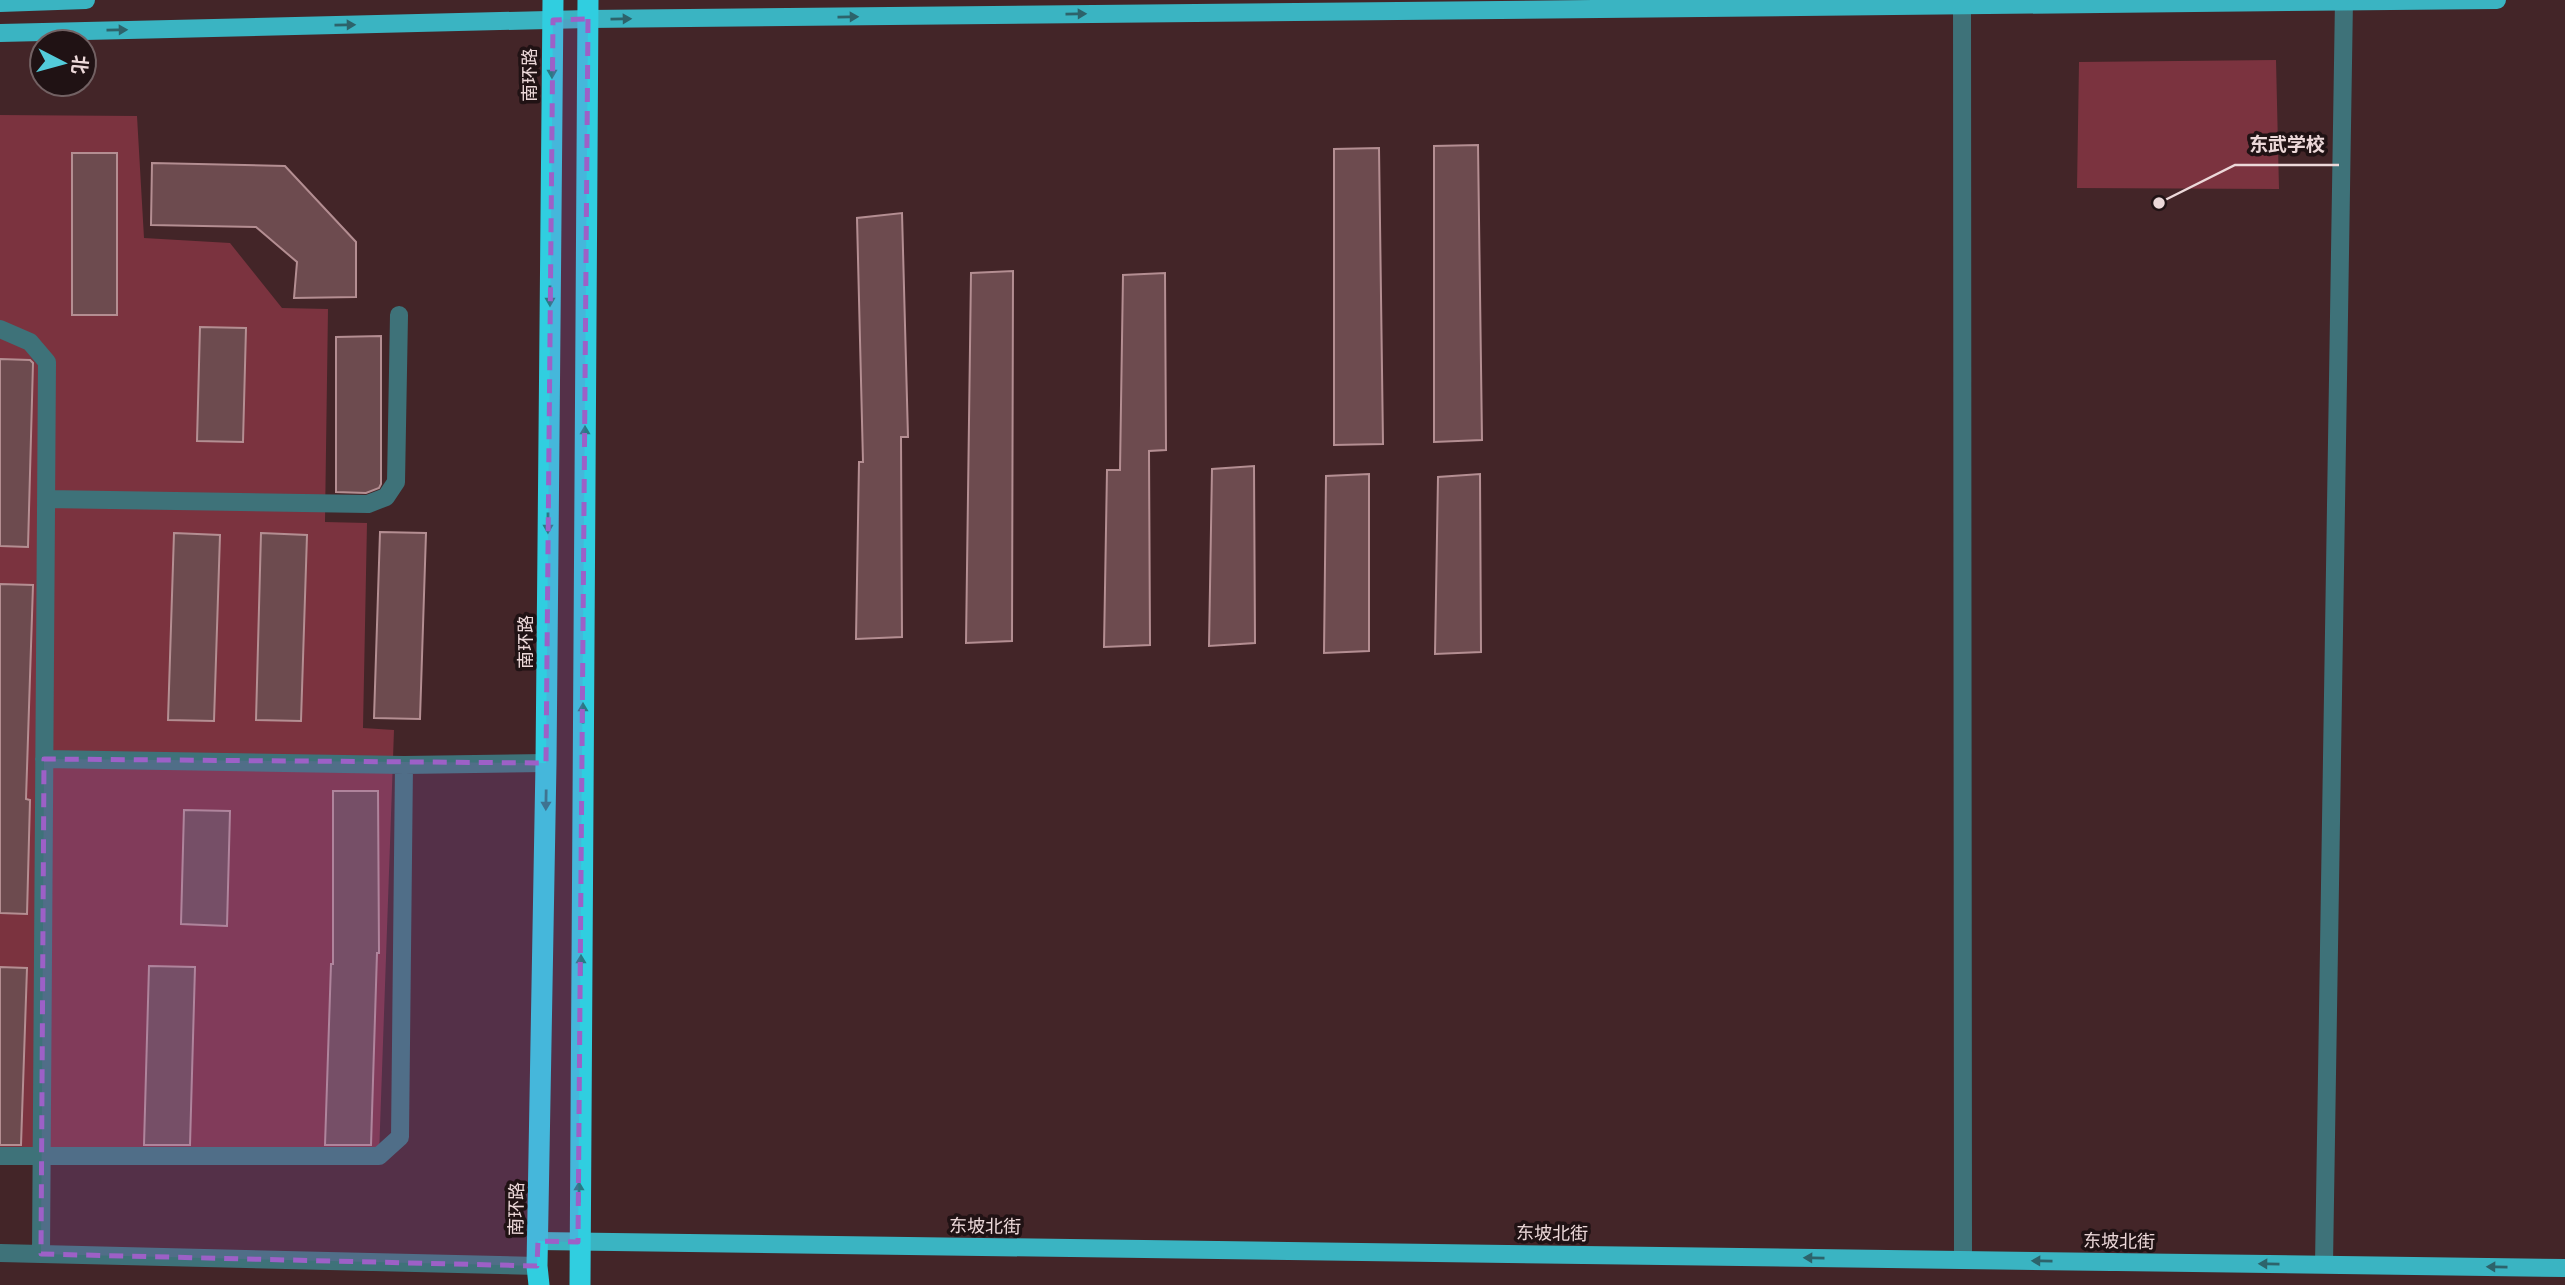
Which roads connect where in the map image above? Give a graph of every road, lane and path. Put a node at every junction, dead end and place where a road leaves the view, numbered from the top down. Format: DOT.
graph roads {
  1 [pos="86,0"];
  2 [pos="2497,0"];
  3 [pos="2344,1"];
  4 [pos="5,2"];
  5 [pos="1963,3"];
  6 [pos="553,10"];
  7 [pos="588,10"];
  8 [pos="0,33"];
  9 [pos="399,315"];
  10 [pos="0,330"];
  11 [pos="46,499"];
  12 [pos="44,759"];
  13 [pos="547,764"];
  14 [pos="404,765"];
  15 [pos="0,1156"];
  16 [pos="42,1156"];
  17 [pos="538,1241"];
  18 [pos="579,1242"];
  19 [pos="0,1253"];
  20 [pos="41,1254"];
  21 [pos="1963,1260"];
  22 [pos="2324,1264"];
  23 [pos="2565,1268"];
  24 [pos="538,1275"];
  25 [pos="580,1285"];
  1 -- 4 [label="main road"];
  2 -- 3 [label="main road"];
  3 -- 5 [label="main road"];
  3 -- 22 [label="street"];
  7 -- 5 [label="main road, one-way"];
  5 -- 21 [label="street"];
  6 -- 7 [label="main road"];
  8 -- 6 [label="main road, one-way"];
  6 -- 13 [label="highway, 南环路, one-way"];
  18 -- 7 [label="highway, one-way"];
  9 -- 11 [label="street"];
  10 -- 11 [label="street"];
  11 -- 12 [label="street"];
  12 -- 14 [label="street"];
  12 -- 16 [label="street"];
  13 -- 14 [label="street"];
  13 -- 17 [label="highway, 南环路, one-way"];
  14 -- 16 [label="street"];
  15 -- 16 [label="street"];
  16 -- 20 [label="street"];
  17 -- 18 [label="main road, 东坡北街"];
  17 -- 24 [label="highway, 南环路"];
  21 -- 18 [label="main road, 东坡北街, one-way"];
  18 -- 25 [label="highway"];
  19 -- 20 [label="street"];
  20 -- 24 [label="street"];
  22 -- 21 [label="main road, 东坡北街, one-way"];
  23 -- 22 [label="main road, 东坡北街, one-way"];
}
